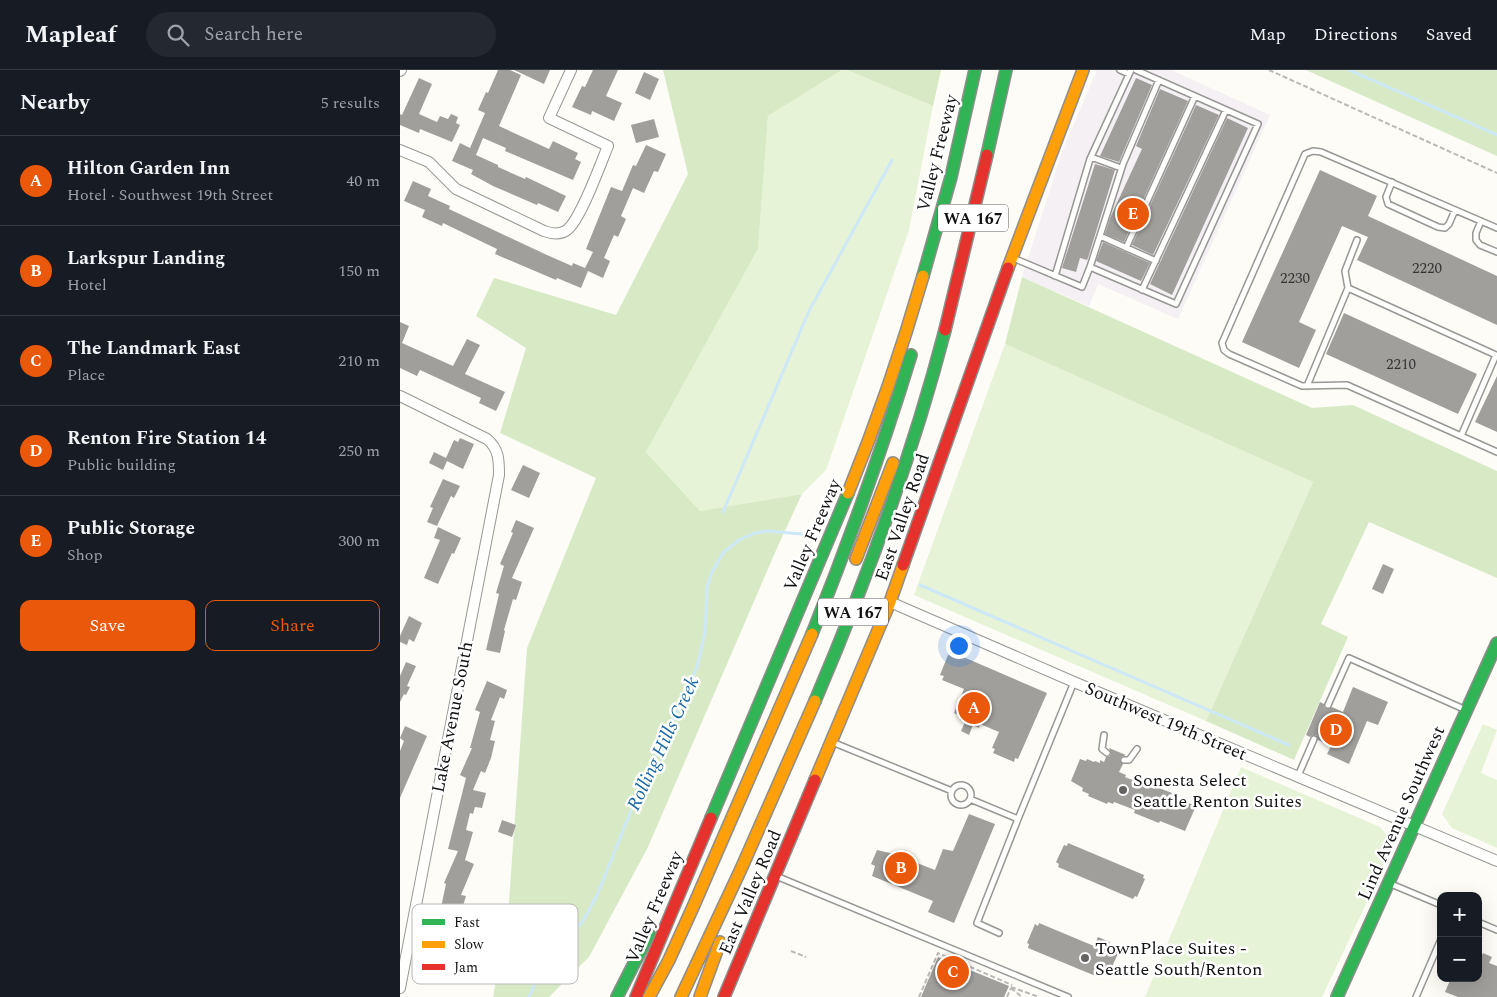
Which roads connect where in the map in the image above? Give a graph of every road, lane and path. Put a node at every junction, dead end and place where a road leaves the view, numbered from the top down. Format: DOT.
graph roads {
  1 [pos="571,70"];
  2 [pos="975,70"];
  3 [pos="1006,70"];
  4 [pos="1083,70"];
  5 [pos="1120,70"];
  6 [pos="1136,70"];
  7 [pos="1269,70"];
  8 [pos="1130,72"];
  9 [pos="1159,80"];
  10 [pos="1195,96"];
  11 [pos="1226,110"];
  12 [pos="400,150"];
  13 [pos="1091,157"];
  14 [pos="1121,168"];
  15 [pos="1497,173"];
  16 [pos="951,177"];
  17 [pos="1392,182"];
  18 [pos="1455,210"];
  19 [pos="1481,221"];
  20 [pos="1497,228"];
  21 [pos="1100,236"];
  22 [pos="1357,240"];
  23 [pos="1126,248"];
  24 [pos="1497,252"];
  25 [pos="1012,258"];
  26 [pos="1156,261"];
  27 [pos="1090,267"];
  28 [pos="1055,276"];
  29 [pos="1348,288"];
  30 [pos="1142,290"];
  31 [pos="936,364"];
  32 [pos="1307,386"];
  33 [pos="400,396"];
  34 [pos="910,408"];
  35 [pos="1461,436"];
  36 [pos="897,451"];
  37 [pos="1497,452"];
  38 [pos="853,567"];
  39 [pos="890,602"];
  40 [pos="1497,643"];
  41 [pos="1074,682"];
  42 [pos="761,698"];
  43 [pos="1328,705"];
  44 [pos="1466,710"];
  45 [pos="1104,735"];
  46 [pos="1314,739"];
  47 [pos="832,742"];
  48 [pos="1138,749"];
  49 [pos="1107,753"];
  50 [pos="1124,760"];
  51 [pos="1298,776"];
  52 [pos="952,791"];
  53 [pos="970,799"];
  54 [pos="747,811"];
  55 [pos="1018,819"];
  56 [pos="1414,825"];
  57 [pos="750,852"];
  58 [pos="728,854"];
  59 [pos="1497,861"];
  60 [pos="776,876"];
  61 [pos="1388,883"];
  62 [pos="1437,903"];
  63 [pos="416,904"];
  64 [pos="1482,924"];
  65 [pos="412,926"];
  66 [pos="1497,930"];
  67 [pos="999,933"];
  68 [pos="1437,948"];
  69 [pos="791,951"];
  70 [pos="806,957"];
  71 [pos="1012,986"];
  72 [pos="400,988"];
  73 [pos="617,997"];
  74 [pos="636,997"];
  75 [pos="648,997"];
  76 [pos="681,997"];
  77 [pos="700,997"];
  78 [pos="724,997"];
  79 [pos="919,997"];
  80 [pos="1007,997"];
  81 [pos="1022,997"];
  82 [pos="1039,997"];
  83 [pos="1068,997"];
  84 [pos="1337,997"];
  85 [pos="1416,997"];
  1 -- 12 [label="street"];
  2 -- 16 [label="main road, Valley Freeway / WA 167"];
  3 -- 31 [label="main road, WA 167"];
  4 -- 25 [label="main road, East Valley Road"];
  5 -- 8 [label="lane"];
  6 -- 9 [label="lane"];
  7 -- 15 [label="path"];
  8 -- 13 [label="lane"];
  9 -- 10 [label="lane"];
  9 -- 14 [label="lane"];
  10 -- 11 [label="lane"];
  10 -- 23 [label="lane"];
  11 -- 26 [label="lane"];
  11 -- 30 [label="lane"];
  13 -- 14 [label="lane"];
  13 -- 28 [label="lane"];
  14 -- 21 [label="lane"];
  16 -- 42 [label="main road, Valley Freeway / WA 167"];
  16 -- 75 [label="main road"];
  17 -- 18 [label="lane"];
  17 -- 18 [label="lane"];
  17 -- 32 [label="lane"];
  18 -- 19 [label="lane"];
  19 -- 20 [label="lane"];
  19 -- 24 [label="lane"];
  21 -- 23 [label="lane"];
  21 -- 27 [label="lane"];
  22 -- 29 [label="lane"];
  23 -- 26 [label="lane"];
  25 -- 28 [label="lane"];
  25 -- 39 [label="main road, East Valley Road"];
  26 -- 30 [label="lane"];
  27 -- 28 [label="lane"];
  27 -- 30 [label="lane"];
  29 -- 32 [label="lane"];
  29 -- 35 [label="lane"];
  31 -- 34 [label="main road"];
  31 -- 57 [label="main road, WA 167"];
  32 -- 35 [label="lane"];
  33 -- 63 [label="street, Lake Avenue South"];
  35 -- 37 [label="lane"];
  36 -- 38 [label="main road"];
  39 -- 41 [label="street, Southwest 19th Street"];
  39 -- 47 [label="main road, East Valley Road"];
  40 -- 44 [label="main road, Lind Avenue Southwest"];
  41 -- 51 [label="street, Southwest 19th Street"];
  41 -- 55 [label="lane"];
  42 -- 73 [label="main road"];
  42 -- 74 [label="main road, Valley Freeway / WA 167"];
  43 -- 44 [label="lane"];
  44 -- 56 [label="main road, Lind Avenue Southwest"];
  45 -- 49 [label="lane"];
  46 -- 51 [label="lane"];
  47 -- 52 [label="lane"];
  47 -- 60 [label="main road, East Valley Road"];
  48 -- 50 [label="lane"];
  51 -- 56 [label="street, Southwest 19th Street"];
  52 -- 53 [label="lane"];
  52 -- 53 [label="lane"];
  53 -- 55 [label="lane"];
  54 -- 58 [label="main road"];
  55 -- 67 [label="lane"];
  56 -- 59 [label="street, Southwest 19th Street"];
  56 -- 61 [label="main road, Lind Avenue Southwest"];
  57 -- 76 [label="main road, WA 167"];
  57 -- 77 [label="main road"];
  60 -- 78 [label="main road, East Valley Road"];
  60 -- 83 [label="lane"];
  61 -- 62 [label="lane"];
  61 -- 84 [label="main road, Lind Avenue Southwest"];
  64 -- 66 [label="lane"];
  65 -- 72 [label="street, Lake Avenue South"];
  68 -- 85 [label="lane"];
  69 -- 70 [label="path"];
  71 -- 79 [label="path"];
  71 -- 80 [label="path"];
  71 -- 81 [label="path"];
  71 -- 82 [label="path"];
}
